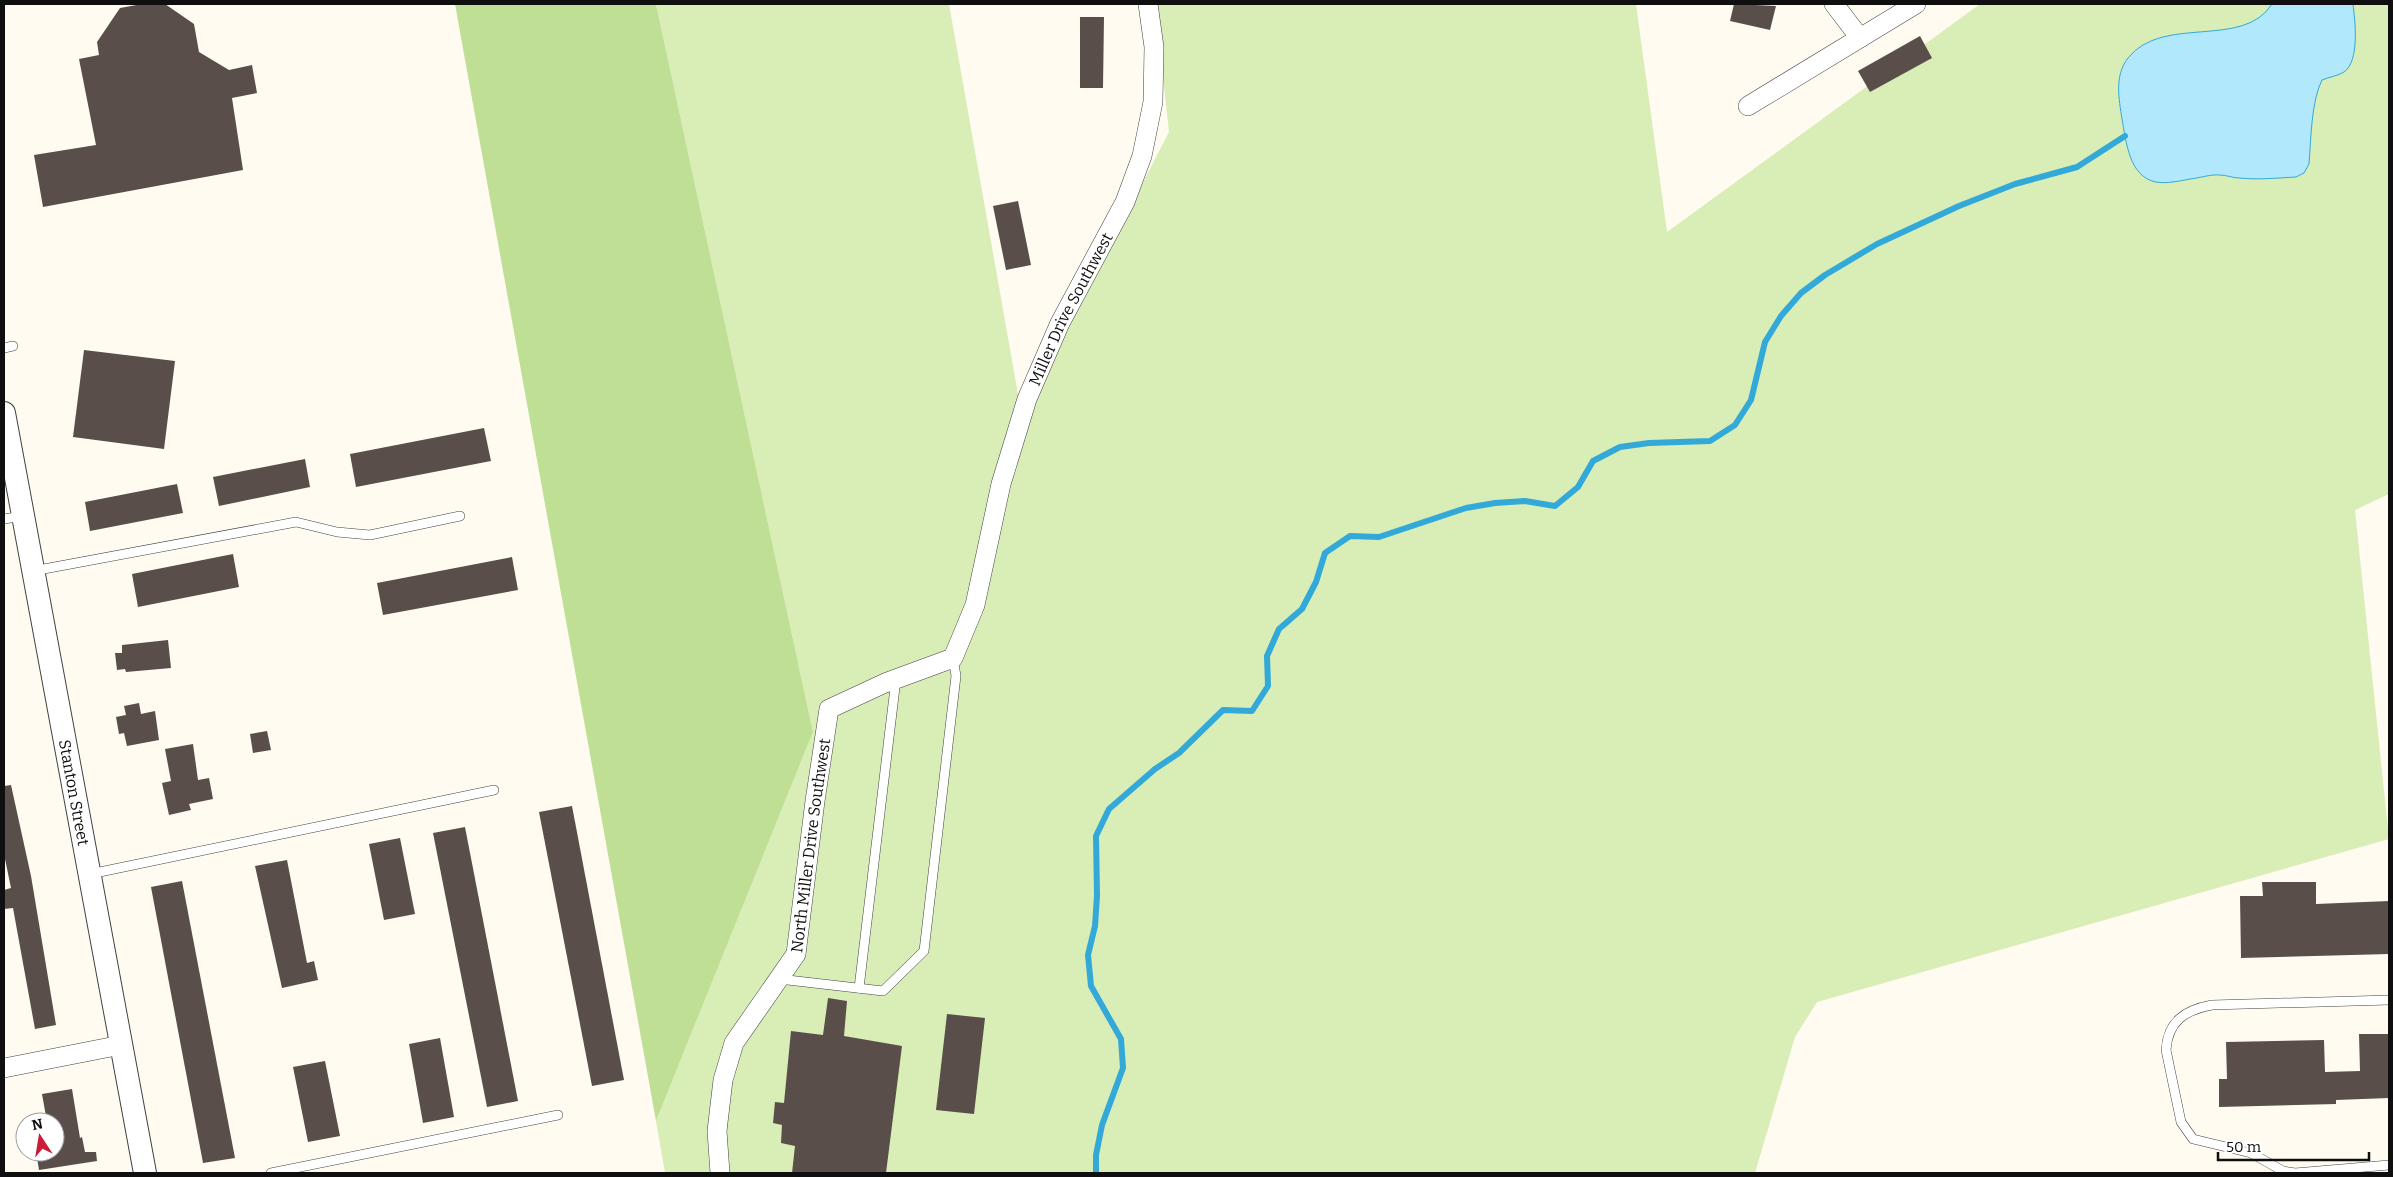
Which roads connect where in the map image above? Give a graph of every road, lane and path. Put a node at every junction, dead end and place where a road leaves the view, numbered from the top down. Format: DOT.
graph roads {
  1 [pos="1148,4"];
  2 [pos="1834,4"];
  3 [pos="1916,4"];
  4 [pos="1860,38"];
  5 [pos="1748,106"];
  6 [pos="13,346"];
  7 [pos="4,348"];
  8 [pos="4,413"];
  9 [pos="460,516"];
  10 [pos="13,518"];
  11 [pos="33,571"];
  12 [pos="953,658"];
  13 [pos="896,679"];
  14 [pos="494,790"];
  15 [pos="90,874"];
  16 [pos="778,979"];
  17 [pos="859,988"];
  18 [pos="2389,1000"];
  19 [pos="121,1045"];
  20 [pos="4,1068"];
  21 [pos="558,1115"];
  22 [pos="2389,1165"];
  23 [pos="145,1173"];
  24 [pos="271,1173"];
  25 [pos="720,1173"];
  1 -- 12 [label="street, Miller Drive Southwest"];
  2 -- 4 [label="street"];
  3 -- 4 [label="street"];
  4 -- 5 [label="street"];
  6 -- 7 [label="lane"];
  8 -- 10 [label="street, Stanton Street"];
  9 -- 11 [label="lane"];
  10 -- 11 [label="street, Stanton Street"];
  11 -- 15 [label="street, Stanton Street"];
  12 -- 13 [label="street, North Miller Drive Southwest"];
  12 -- 17 [label="lane"];
  13 -- 16 [label="street, North Miller Drive Southwest"];
  13 -- 17 [label="lane"];
  14 -- 15 [label="lane"];
  15 -- 19 [label="street, Stanton Street"];
  16 -- 17 [label="lane"];
  16 -- 25 [label="street, North Miller Drive Southwest"];
  18 -- 22 [label="lane"];
  19 -- 20 [label="street"];
  19 -- 23 [label="street, Stanton Street"];
  21 -- 24 [label="lane"];
}
